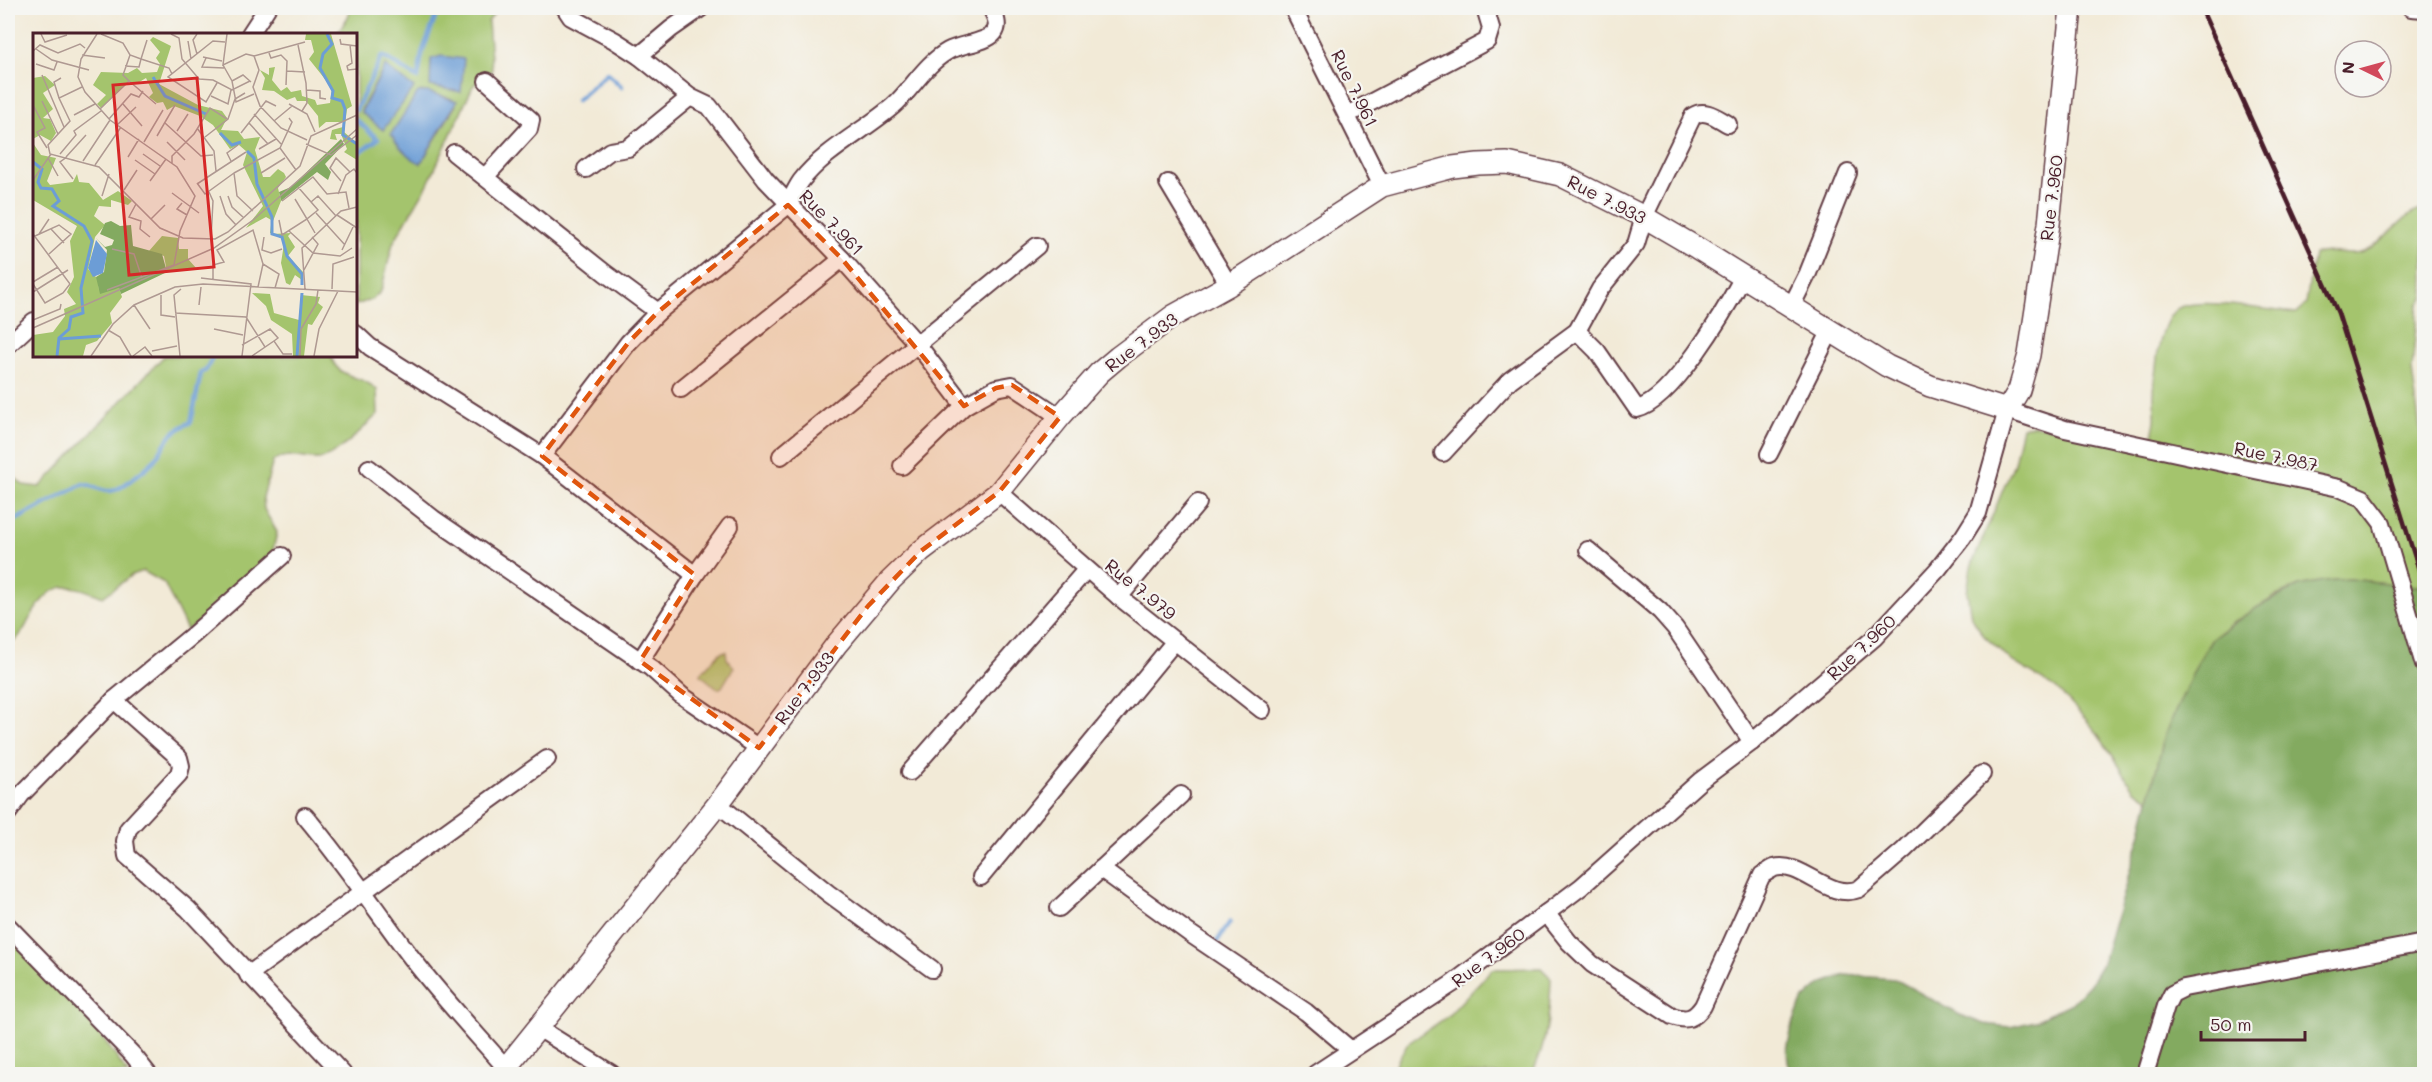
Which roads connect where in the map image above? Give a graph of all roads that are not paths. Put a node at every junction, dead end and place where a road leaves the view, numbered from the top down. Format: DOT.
graph roads {
  1 [pos="267,8"];
  2 [pos="565,8"];
  3 [pos="701,8"];
  4 [pos="992,8"];
  5 [pos="1293,8"];
  6 [pos="1485,8"];
  7 [pos="2071,8"];
  8 [pos="2411,8"];
  9 [pos="2424,9"];
  10 [pos="251,33"];
  11 [pos="639,56"];
  12 [pos="487,81"];
  13 [pos="690,97"];
  14 [pos="1347,115"];
  15 [pos="1728,124"];
  16 [pos="454,153"];
  17 [pos="586,169"];
  18 [pos="1848,173"];
  19 [pos="485,177"];
  20 [pos="1168,183"];
  21 [pos="1382,186"];
  22 [pos="788,205"];
  23 [pos="1644,217"];
  24 [pos="1037,246"];
  25 [pos="842,259"];
  26 [pos="1743,277"];
  27 [pos="1229,285"];
  28 [pos="1791,308"];
  29 [pos="658,312"];
  30 [pos="33,322"];
  31 [pos="1577,331"];
  32 [pos="1830,332"];
  33 [pos="357,335"];
  34 [pos="8,345"];
  35 [pos="918,345"];
  36 [pos="681,389"];
  37 [pos="964,406"];
  38 [pos="2007,410"];
  39 [pos="1060,417"];
  40 [pos="1443,453"];
  41 [pos="1768,454"];
  42 [pos="542,456"];
  43 [pos="781,456"];
  44 [pos="902,466"];
  45 [pos="369,468"];
  46 [pos="999,492"];
  47 [pos="1198,503"];
  48 [pos="730,526"];
  49 [pos="1588,550"];
  50 [pos="282,556"];
  51 [pos="1086,570"];
  52 [pos="695,575"];
  53 [pos="1119,597"];
  54 [pos="1175,641"];
  55 [pos="640,661"];
  56 [pos="2424,665"];
  57 [pos="114,700"];
  58 [pos="1262,710"];
  59 [pos="1752,742"];
  60 [pos="759,748"];
  61 [pos="547,759"];
  62 [pos="910,771"];
  63 [pos="1982,774"];
  64 [pos="1181,795"];
  65 [pos="718,804"];
  66 [pos="8,813"];
  67 [pos="305,816"];
  68 [pos="1101,869"];
  69 [pos="981,877"];
  70 [pos="365,891"];
  71 [pos="1059,908"];
  72 [pos="1546,913"];
  73 [pos="8,926"];
  74 [pos="2424,943"];
  75 [pos="932,969"];
  76 [pos="248,975"];
  77 [pos="540,1029"];
  78 [pos="1352,1050"];
  79 [pos="504,1071"];
  80 [pos="148,1074"];
  81 [pos="343,1074"];
  82 [pos="612,1074"];
  83 [pos="1315,1074"];
  84 [pos="2145,1074"];
  1 -- 10 [label="street"];
  2 -- 11 [label="street, Rue 7.961"];
  3 -- 11 [label="street"];
  4 -- 22 [label="street"];
  5 -- 14 [label="street, Rue 7.961"];
  6 -- 14 [label="street"];
  7 -- 38 [label="street, Rue 7.960"];
  8 -- 9 [label="street"];
  11 -- 13 [label="street, Rue 7.961"];
  12 -- 19 [label="street"];
  13 -- 17 [label="street"];
  13 -- 22 [label="street, Rue 7.961"];
  14 -- 21 [label="street, Rue 7.961"];
  15 -- 23 [label="street"];
  16 -- 19 [label="street"];
  18 -- 28 [label="street"];
  19 -- 29 [label="street"];
  20 -- 27 [label="street"];
  21 -- 23 [label="street, Rue 7.933"];
  21 -- 27 [label="street, Rue 7.933"];
  22 -- 25 [label="street, Rue 7.961"];
  22 -- 29 [label="street"];
  23 -- 26 [label="street, Rue 7.933"];
  23 -- 31 [label="street"];
  24 -- 35 [label="street"];
  25 -- 35 [label="street, Rue 7.961"];
  25 -- 36 [label="street"];
  26 -- 28 [label="street, Rue 7.933"];
  26 -- 31 [label="street"];
  27 -- 39 [label="street, Rue 7.933"];
  28 -- 32 [label="street, Rue 7.933"];
  29 -- 42 [label="street"];
  30 -- 34 [label="street"];
  31 -- 40 [label="street"];
  32 -- 38 [label="street, Rue 7.933"];
  32 -- 41 [label="street"];
  33 -- 42 [label="street"];
  35 -- 37 [label="street, Rue 7.961"];
  35 -- 43 [label="street"];
  37 -- 39 [label="street"];
  37 -- 44 [label="street"];
  38 -- 56 [label="street, Rue 7.987"];
  38 -- 59 [label="street, Rue 7.960"];
  39 -- 46 [label="street, Rue 7.933"];
  42 -- 52 [label="street"];
  45 -- 55 [label="street"];
  46 -- 51 [label="street, Rue 7.979"];
  46 -- 60 [label="street, Rue 7.933"];
  47 -- 53 [label="street"];
  48 -- 52 [label="street"];
  49 -- 59 [label="street"];
  50 -- 57 [label="street"];
  51 -- 53 [label="street, Rue 7.979"];
  51 -- 62 [label="street"];
  52 -- 55 [label="street"];
  53 -- 54 [label="street, Rue 7.979"];
  54 -- 58 [label="street, Rue 7.979"];
  54 -- 69 [label="street"];
  55 -- 60 [label="street"];
  57 -- 66 [label="street"];
  57 -- 76 [label="street"];
  59 -- 72 [label="street, Rue 7.960"];
  60 -- 65 [label="street, Rue 7.933"];
  61 -- 70 [label="street"];
  63 -- 72 [label="street"];
  64 -- 68 [label="street"];
  65 -- 75 [label="street"];
  65 -- 77 [label="street, Rue 7.933"];
  67 -- 70 [label="street"];
  68 -- 71 [label="street"];
  68 -- 78 [label="street"];
  70 -- 76 [label="street"];
  70 -- 79 [label="street"];
  72 -- 78 [label="street, Rue 7.960"];
  73 -- 80 [label="street"];
  74 -- 84 [label="street"];
  76 -- 81 [label="street"];
  77 -- 79 [label="street, Rue 7.933"];
  77 -- 82 [label="street"];
  78 -- 83 [label="street, Rue 7.960"];
}
